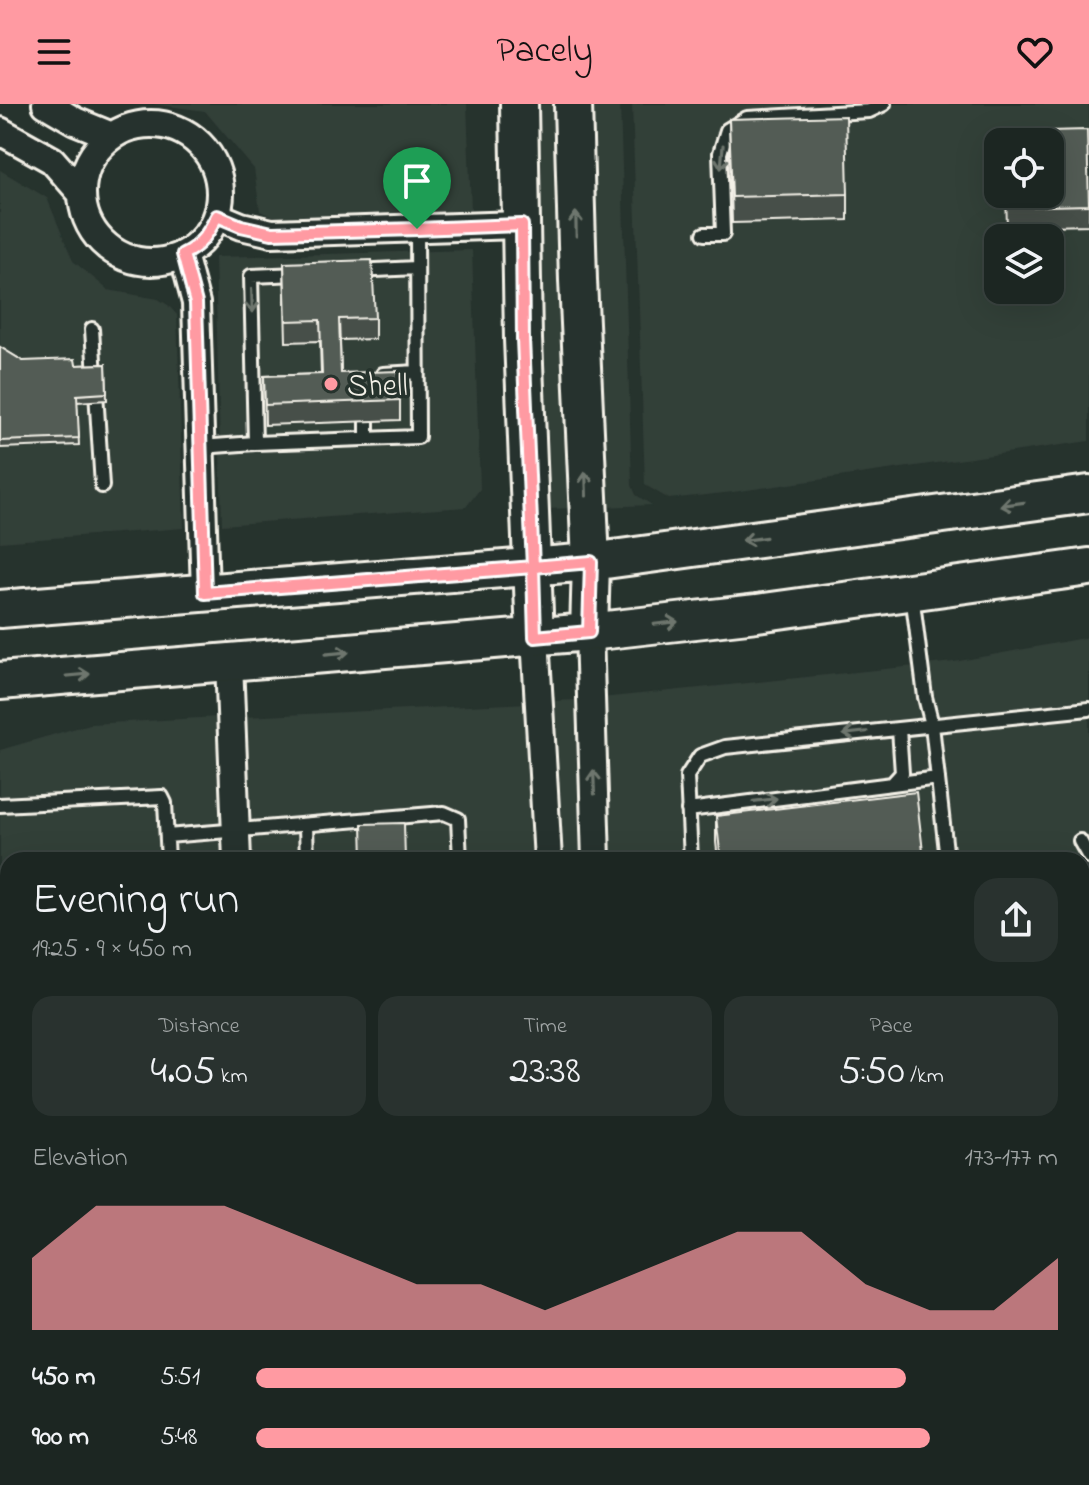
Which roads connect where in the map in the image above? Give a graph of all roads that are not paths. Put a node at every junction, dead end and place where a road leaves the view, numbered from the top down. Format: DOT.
graph roads {
  1 [pos="46,104"];
  2 [pos="519,104"];
  3 [pos="573,104"];
  4 [pos="884,104"];
  5 [pos="0,131"];
  6 [pos="112,136"];
  7 [pos="81,193"];
  8 [pos="217,216"];
  9 [pos="522,225"];
  10 [pos="417,229"];
  11 [pos="704,234"];
  12 [pos="183,254"];
  13 [pos="416,268"];
  14 [pos="341,272"];
  15 [pos="311,273"];
  16 [pos="92,329"];
  17 [pos="417,372"];
  18 [pos="366,374"];
  19 [pos="367,421"];
  20 [pos="332,422"];
  21 [pos="292,424"];
  22 [pos="367,439"];
  23 [pos="332,441"];
  24 [pos="293,442"];
  25 [pos="255,443"];
  26 [pos="201,447"];
  27 [pos="102,486"];
  28 [pos="1089,494"];
  29 [pos="1089,547"];
  30 [pos="591,562"];
  31 [pos="533,567"];
  32 [pos="1089,567"];
  33 [pos="912,592"];
  34 [pos="205,593"];
  35 [pos="0,609"];
  36 [pos="757,613"];
  37 [pos="589,632"];
  38 [pos="535,637"];
  39 [pos="229,662"];
  40 [pos="0,681"];
  41 [pos="1089,709"];
  42 [pos="932,725"];
  43 [pos="899,729"];
  44 [pos="938,778"];
  45 [pos="892,784"];
  46 [pos="0,805"];
  47 [pos="688,810"];
  48 [pos="306,826"];
  49 [pos="238,831"];
  50 [pos="167,836"];
  51 [pos="1080,841"];
  52 [pos="168,852"];
  53 [pos="237,852"];
  54 [pos="307,852"];
  55 [pos="460,852"];
  56 [pos="548,852"];
  57 [pos="596,852"];
  58 [pos="691,852"];
  59 [pos="946,852"];
  60 [pos="1086,852"];
  1 -- 6 [label="street"];
  2 -- 9 [label="main road"];
  30 -- 3 [label="main road, one-way"];
  4 -- 11 [label="lane, one-way"];
  5 -- 7 [label="street"];
  6 -- 7 [label="street"];
  6 -- 8 [label="street"];
  7 -- 12 [label="street"];
  8 -- 10 [label="street"];
  8 -- 12 [label="street"];
  9 -- 10 [label="street"];
  9 -- 31 [label="main road"];
  10 -- 13 [label="lane"];
  12 -- 26 [label="street"];
  13 -- 14 [label="lane"];
  13 -- 17 [label="lane"];
  15 -- 25 [label="lane, one-way"];
  16 -- 27 [label="lane"];
  17 -- 18 [label="lane"];
  17 -- 22 [label="lane"];
  19 -- 22 [label="lane"];
  20 -- 23 [label="lane"];
  21 -- 24 [label="lane"];
  22 -- 23 [label="lane"];
  23 -- 24 [label="lane"];
  24 -- 25 [label="lane"];
  25 -- 26 [label="lane"];
  26 -- 34 [label="street"];
  28 -- 30 [label="main road, one-way"];
  29 -- 36 [label="main road"];
  30 -- 31 [label="main road"];
  30 -- 37 [label="main road"];
  31 -- 34 [label="main road"];
  31 -- 38 [label="main road"];
  32 -- 33 [label="main road"];
  33 -- 36 [label="main road"];
  33 -- 42 [label="lane"];
  34 -- 35 [label="main road"];
  37 -- 36 [label="main road, one-way"];
  37 -- 38 [label="main road"];
  57 -- 37 [label="street, one-way"];
  39 -- 38 [label="main road, one-way"];
  38 -- 56 [label="street"];
  40 -- 39 [label="main road, one-way"];
  39 -- 49 [label="street"];
  41 -- 42 [label="lane"];
  42 -- 43 [label="lane"];
  42 -- 44 [label="lane"];
  43 -- 45 [label="lane"];
  43 -- 47 [label="lane, one-way"];
  44 -- 45 [label="lane"];
  44 -- 59 [label="lane"];
  47 -- 45 [label="lane, one-way"];
  46 -- 50 [label="lane"];
  47 -- 58 [label="lane"];
  48 -- 49 [label="lane"];
  48 -- 54 [label="lane"];
  48 -- 55 [label="lane"];
  49 -- 50 [label="lane"];
  49 -- 53 [label="street"];
  50 -- 52 [label="lane"];
  51 -- 60 [label="lane"];
}
